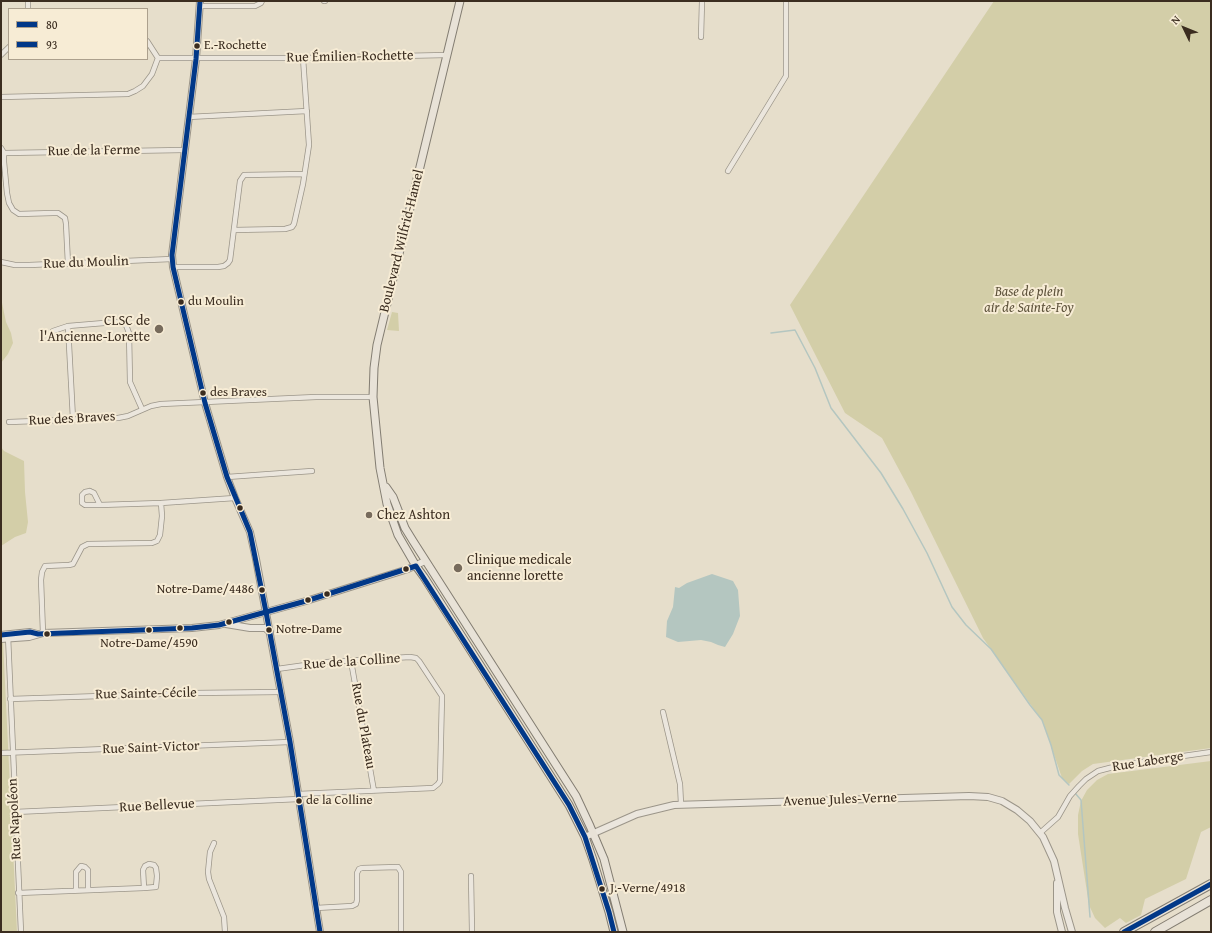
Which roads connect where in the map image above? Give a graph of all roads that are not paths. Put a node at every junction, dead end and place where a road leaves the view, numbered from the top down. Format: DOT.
graph roads {
  1 [pos="262,1"];
  2 [pos="460,1"];
  3 [pos="702,1"];
  4 [pos="786,1"];
  5 [pos="200,4"];
  6 [pos="701,37"];
  7 [pos="148,43"];
  8 [pos="447,55"];
  9 [pos="158,58"];
  10 [pos="303,58"];
  11 [pos="196,59"];
  12 [pos="1,97"];
  13 [pos="307,111"];
  14 [pos="188,117"];
  15 [pos="1,148"];
  16 [pos="184,150"];
  17 [pos="4,153"];
  18 [pos="728,171"];
  19 [pos="304,174"];
  20 [pos="234,230"];
  21 [pos="172,259"];
  22 [pos="1,262"];
  23 [pos="68,264"];
  24 [pos="173,267"];
  25 [pos="68,326"];
  26 [pos="53,331"];
  27 [pos="373,396"];
  28 [pos="205,403"];
  29 [pos="142,410"];
  30 [pos="73,419"];
  31 [pos="9,422"];
  32 [pos="312,471"];
  33 [pos="227,477"];
  34 [pos="384,485"];
  35 [pos="235,498"];
  36 [pos="161,503"];
  37 [pos="100,505"];
  38 [pos="425,561"];
  39 [pos="416,566"];
  40 [pos="266,612"];
  41 [pos="224,623"];
  42 [pos="270,632"];
  43 [pos="41,634"];
  44 [pos="5,636"];
  45 [pos="1,639"];
  46 [pos="351,661"];
  47 [pos="277,669"];
  48 [pos="281,692"];
  49 [pos="10,699"];
  50 [pos="663,712"];
  51 [pos="290,742"];
  52 [pos="1211,752"];
  53 [pos="1,753"];
  54 [pos="12,753"];
  55 [pos="374,791"];
  56 [pos="299,797"];
  57 [pos="681,804"];
  58 [pos="15,812"];
  59 [pos="593,833"];
  60 [pos="1040,833"];
  61 [pos="585,837"];
  62 [pos="214,843"];
  63 [pos="471,876"];
  64 [pos="1057,877"];
  65 [pos="1211,884"];
  66 [pos="144,888"];
  67 [pos="88,889"];
  68 [pos="76,890"];
  69 [pos="18,893"];
  70 [pos="1211,900"];
  71 [pos="316,908"];
  72 [pos="21,932"];
  73 [pos="225,932"];
  74 [pos="320,932"];
  75 [pos="401,932"];
  76 [pos="472,932"];
  77 [pos="614,932"];
  78 [pos="623,932"];
  79 [pos="1062,932"];
  80 [pos="1072,932"];
  81 [pos="1124,932"];
  82 [pos="1155,932"];
  1 -- 5 [label="street"];
  2 -- 8 [label="main road, Boulevard Wilfrid-Hamel"];
  3 -- 6 [label="street"];
  4 -- 18 [label="street"];
  5 -- 11 [label="street"];
  7 -- 9 [label="street"];
  8 -- 10 [label="street, Rue Émilien-Rochette"];
  8 -- 27 [label="main road, Boulevard Wilfrid-Hamel"];
  9 -- 11 [label="street, Rue Émilien-Rochette"];
  9 -- 12 [label="street"];
  10 -- 11 [label="street, Rue Émilien-Rochette"];
  10 -- 13 [label="street"];
  11 -- 14 [label="street"];
  13 -- 14 [label="street"];
  13 -- 19 [label="street"];
  14 -- 16 [label="street"];
  15 -- 17 [label="street"];
  16 -- 17 [label="street, Rue de la Ferme"];
  16 -- 21 [label="street"];
  17 -- 23 [label="street"];
  19 -- 20 [label="street"];
  19 -- 20 [label="street"];
  20 -- 24 [label="street"];
  21 -- 23 [label="street, Rue du Moulin"];
  21 -- 24 [label="street"];
  22 -- 23 [label="street, Rue du Moulin"];
  24 -- 28 [label="street"];
  25 -- 26 [label="street"];
  25 -- 29 [label="street"];
  25 -- 30 [label="street"];
  27 -- 28 [label="street, Rue des Braves"];
  27 -- 34 [label="main road, Boulevard Wilfrid-Hamel"];
  28 -- 29 [label="street, Rue des Braves"];
  28 -- 33 [label="street"];
  29 -- 30 [label="street, Rue des Braves"];
  30 -- 31 [label="street, Rue des Braves"];
  32 -- 33 [label="street"];
  33 -- 35 [label="street"];
  34 -- 38 [label="main road, Boulevard Wilfrid-Hamel"];
  34 -- 39 [label="main road, Boulevard Wilfrid-Hamel"];
  35 -- 36 [label="street"];
  35 -- 40 [label="street"];
  36 -- 37 [label="street"];
  36 -- 43 [label="street"];
  38 -- 39 [label="street"];
  38 -- 59 [label="main road, Boulevard Wilfrid-Hamel"];
  39 -- 40 [label="street"];
  39 -- 61 [label="main road, Boulevard Wilfrid-Hamel"];
  40 -- 41 [label="street"];
  40 -- 42 [label="street"];
  41 -- 42 [label="street"];
  41 -- 43 [label="street"];
  42 -- 47 [label="street"];
  43 -- 44 [label="street"];
  44 -- 45 [label="street"];
  44 -- 49 [label="street, Rue Napoléon"];
  46 -- 47 [label="street, Rue de la Colline"];
  46 -- 55 [label="street, Rue du Plateau"];
  46 -- 55 [label="street, Rue de la Colline"];
  47 -- 48 [label="street"];
  48 -- 49 [label="street, Rue Sainte-Cécile"];
  48 -- 51 [label="street"];
  49 -- 54 [label="street, Rue Napoléon"];
  50 -- 57 [label="street"];
  51 -- 54 [label="street, Rue Saint-Victor"];
  51 -- 56 [label="street"];
  52 -- 60 [label="street, Rue Laberge"];
  53 -- 54 [label="street, Rue Saint-Victor"];
  54 -- 58 [label="street, Rue Napoléon"];
  55 -- 56 [label="street, Rue de la Colline"];
  56 -- 58 [label="street, Rue Bellevue"];
  56 -- 71 [label="street"];
  57 -- 59 [label="street, Avenue Jules-Verne"];
  57 -- 60 [label="street, Avenue Jules-Verne"];
  58 -- 69 [label="street, Rue Napoléon"];
  59 -- 61 [label="street, Avenue Jules-Verne"];
  59 -- 78 [label="main road, Boulevard Wilfrid-Hamel"];
  60 -- 64 [label="street, Avenue Jules-Verne"];
  61 -- 77 [label="main road, Boulevard Wilfrid-Hamel"];
  62 -- 73 [label="street"];
  63 -- 76 [label="street"];
  64 -- 79 [label="street, Avenue Jules-Verne"];
  64 -- 80 [label="street, Avenue Jules-Verne"];
  65 -- 81 [label="highway"];
  66 -- 66 [label="street"];
  66 -- 67 [label="street"];
  67 -- 68 [label="street"];
  67 -- 68 [label="street"];
  68 -- 69 [label="street"];
  69 -- 72 [label="street, Rue Napoléon"];
  70 -- 82 [label="highway"];
  71 -- 74 [label="street"];
  71 -- 75 [label="street"];
}
